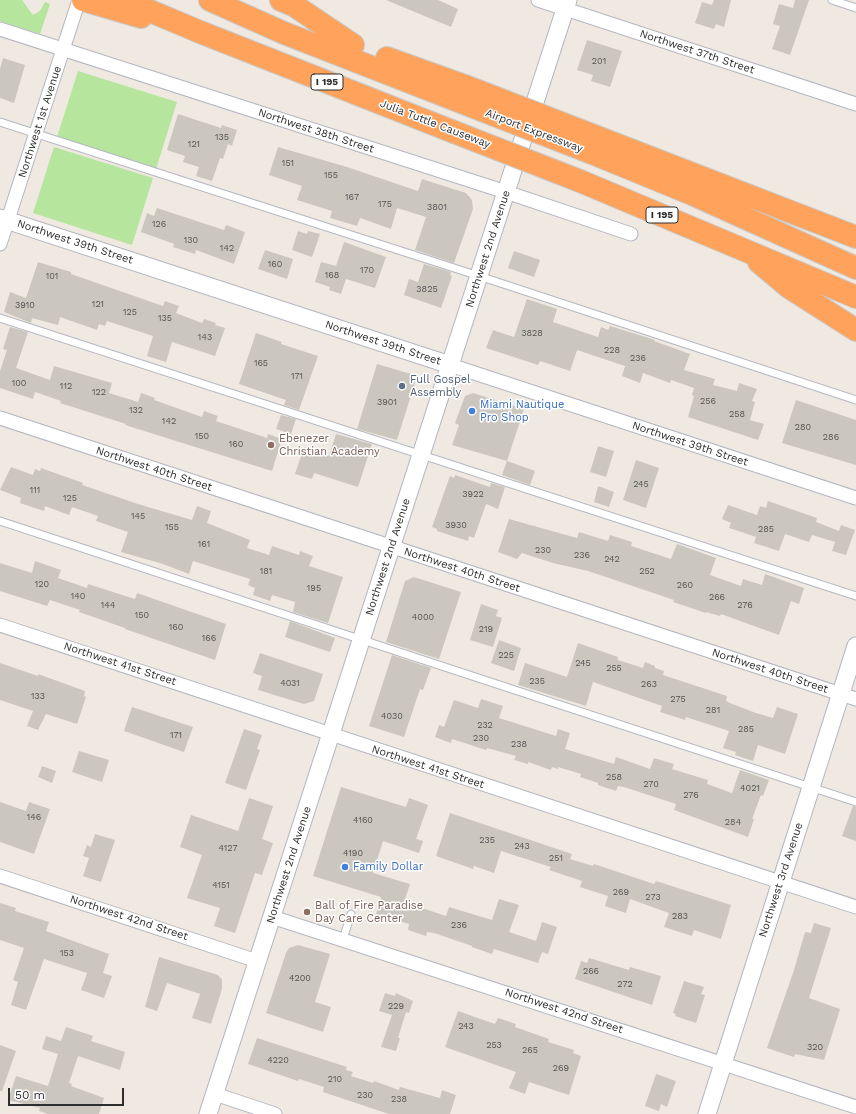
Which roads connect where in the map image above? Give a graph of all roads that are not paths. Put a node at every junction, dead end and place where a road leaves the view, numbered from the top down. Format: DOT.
graph roads {
  1 [pos="79,0"];
  2 [pos="83,0"];
  3 [pos="124,0"];
  4 [pos="210,0"];
  5 [pos="226,0"];
  6 [pos="281,0"];
  7 [pos="538,0"];
  8 [pos="832,0"];
  9 [pos="567,4"];
  10 [pos="856,8"];
  11 [pos="144,13"];
  12 [pos="0,29"];
  13 [pos="352,45"];
  14 [pos="63,50"];
  15 [pos="463,94"];
  16 [pos="856,104"];
  17 [pos="0,122"];
  18 [pos="36,134"];
  19 [pos="594,145"];
  20 [pos="506,192"];
  21 [pos="4,219"];
  22 [pos="631,234"];
  23 [pos="856,237"];
  24 [pos="0,244"];
  25 [pos="745,249"];
  26 [pos="856,268"];
  27 [pos="479,276"];
  28 [pos="856,296"];
  29 [pos="0,318"];
  30 [pos="856,330"];
  31 [pos="450,365"];
  32 [pos="856,400"];
  33 [pos="0,418"];
  34 [pos="421,455"];
  35 [pos="856,498"];
  36 [pos="0,521"];
  37 [pos="392,547"];
  38 [pos="856,596"];
  39 [pos="0,624"];
  40 [pos="362,639"];
  41 [pos="856,646"];
  42 [pos="849,697"];
  43 [pos="331,734"];
  44 [pos="811,786"];
  45 [pos="856,802"];
  46 [pos="0,876"];
  47 [pos="780,882"];
  48 [pos="856,907"];
  49 [pos="351,914"];
  50 [pos="272,917"];
  51 [pos="343,940"];
  52 [pos="257,961"];
  53 [pos="724,1062"];
  54 [pos="215,1094"];
  55 [pos="856,1107"];
  56 [pos="208,1114"];
  57 [pos="275,1114"];
  58 [pos="707,1114"];
  1 -- 14 [label="street, Northwest 1st Avenue"];
  2 -- 11 [label="highway"];
  3 -- 11 [label="highway, Julia Tuttle Causeway / I 195"];
  4 -- 15 [label="highway"];
  5 -- 13 [label="highway"];
  6 -- 13 [label="highway"];
  7 -- 9 [label="street, Northwest 37th Street"];
  8 -- 10 [label="lane"];
  9 -- 16 [label="street, Northwest 37th Street"];
  9 -- 20 [label="street, Northwest 2nd Avenue"];
  11 -- 25 [label="highway, Julia Tuttle Causeway / I 195, bridge"];
  12 -- 14 [label="street, Northwest 38th Street"];
  13 -- 15 [label="highway"];
  14 -- 18 [label="street, Northwest 1st Avenue"];
  14 -- 20 [label="street, Northwest 38th Street"];
  15 -- 19 [label="highway, bridge"];
  17 -- 18 [label="lane"];
  18 -- 21 [label="street, Northwest 1st Avenue"];
  18 -- 27 [label="lane"];
  19 -- 23 [label="highway"];
  19 -- 26 [label="highway, Airport Expressway"];
  20 -- 22 [label="street, Northwest 38th Street"];
  20 -- 27 [label="street, Northwest 2nd Avenue"];
  21 -- 24 [label="street, Northwest 1st Avenue"];
  21 -- 31 [label="street, Northwest 39th Street"];
  25 -- 28 [label="highway"];
  25 -- 30 [label="highway"];
  27 -- 31 [label="street, Northwest 2nd Avenue"];
  27 -- 32 [label="lane"];
  29 -- 34 [label="lane"];
  31 -- 34 [label="street, Northwest 2nd Avenue"];
  31 -- 35 [label="street, Northwest 39th Street"];
  33 -- 37 [label="street, Northwest 40th Street"];
  34 -- 37 [label="street, Northwest 2nd Avenue"];
  34 -- 38 [label="lane"];
  36 -- 40 [label="lane"];
  37 -- 40 [label="street, Northwest 2nd Avenue"];
  37 -- 42 [label="street, Northwest 40th Street"];
  39 -- 43 [label="street, Northwest 41st Street"];
  40 -- 43 [label="street, Northwest 2nd Avenue"];
  40 -- 44 [label="lane"];
  41 -- 42 [label="street, Northwest 3rd Avenue"];
  42 -- 44 [label="street, Northwest 3rd Avenue"];
  43 -- 47 [label="street, Northwest 41st Street"];
  43 -- 50 [label="street, Northwest 2nd Avenue"];
  44 -- 45 [label="lane"];
  44 -- 47 [label="street, Northwest 3rd Avenue"];
  46 -- 52 [label="street, Northwest 42nd Street"];
  47 -- 48 [label="street, Northwest 41st Street"];
  47 -- 53 [label="street, Northwest 3rd Avenue"];
  49 -- 51 [label="lane"];
  50 -- 51 [label="street, Northwest 42nd Street"];
  50 -- 52 [label="street, Northwest 2nd Avenue"];
  51 -- 53 [label="street, Northwest 42nd Street"];
  52 -- 54 [label="street, Northwest 2nd Avenue"];
  53 -- 55 [label="street, Northwest 42nd Street"];
  53 -- 58 [label="street, Northwest 3rd Avenue"];
  54 -- 56 [label="street, Northwest 2nd Avenue"];
  54 -- 57 [label="street"];
}
